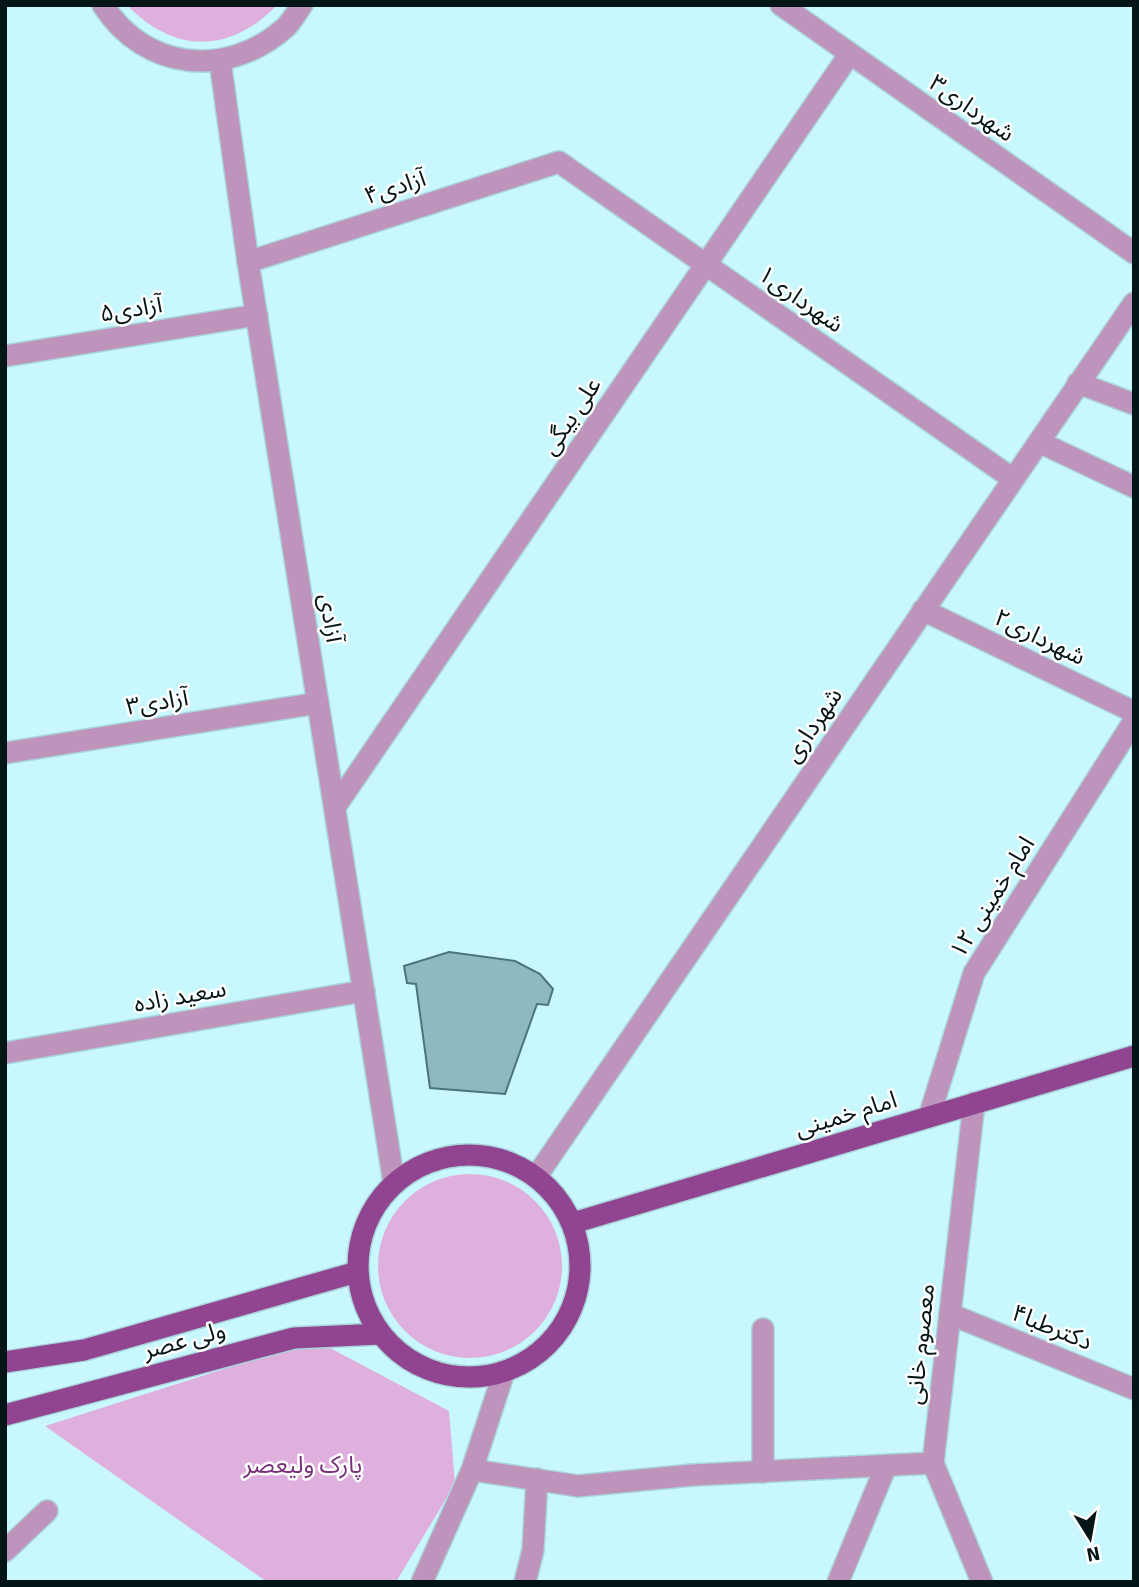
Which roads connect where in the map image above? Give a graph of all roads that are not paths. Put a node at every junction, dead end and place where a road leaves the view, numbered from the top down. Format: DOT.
graph roads {
  1 [pos="103,5"];
  2 [pos="302,5"];
  3 [pos="781,5"];
  4 [pos="849,55"];
  5 [pos="220,61"];
  6 [pos="559,162"];
  7 [pos="1134,253"];
  8 [pos="248,262"];
  9 [pos="706,265"];
  10 [pos="1134,303"];
  11 [pos="257,316"];
  12 [pos="8,358"];
  13 [pos="1078,383"];
  14 [pos="1134,404"];
  15 [pos="1039,442"];
  16 [pos="1013,480"];
  17 [pos="1134,487"];
  18 [pos="923,610"];
  19 [pos="318,703"];
  20 [pos="1134,712"];
  21 [pos="1134,721"];
  22 [pos="5,753"];
  23 [pos="335,807"];
  24 [pos="364,991"];
  25 [pos="5,1053"];
  26 [pos="1134,1056"];
  27 [pos="974,1103"];
  28 [pos="929,1117"];
  29 [pos="536,1177"];
  30 [pos="394,1183"];
  31 [pos="573,1223"];
  32 [pos="357,1272"];
  33 [pos="950,1314"];
  34 [pos="763,1329"];
  35 [pos="380,1334"];
  36 [pos="5,1362"];
  37 [pos="504,1372"];
  38 [pos="1134,1389"];
  39 [pos="5,1415"];
  40 [pos="933,1463"];
  41 [pos="886,1466"];
  42 [pos="472,1470"];
  43 [pos="763,1472"];
  44 [pos="537,1479"];
  45 [pos="47,1511"];
  46 [pos="5,1551"];
  47 [pos="422,1582"];
  48 [pos="525,1582"];
  49 [pos="838,1582"];
  50 [pos="982,1582"];
  1 -- 5 [label="street"];
  2 -- 5 [label="street"];
  3 -- 4 [label="street, شهرداری۳"];
  4 -- 7 [label="street, شهرداری۳"];
  4 -- 9 [label="street, علی بیگی"];
  5 -- 8 [label="street, آزادی"];
  6 -- 8 [label="street, آزادی۴"];
  6 -- 9 [label="street, شهرداری۱"];
  8 -- 11 [label="street, آزادی"];
  9 -- 16 [label="street, شهرداری۱"];
  9 -- 23 [label="street, علی بیگی"];
  10 -- 13 [label="street, شهرداری"];
  11 -- 12 [label="street, آزادی۵"];
  11 -- 19 [label="street, آزادی"];
  13 -- 14 [label="street"];
  13 -- 15 [label="street, شهرداری"];
  15 -- 16 [label="street, شهرداری"];
  15 -- 17 [label="street"];
  16 -- 18 [label="street, شهرداری"];
  18 -- 20 [label="street, شهرداری۲"];
  18 -- 29 [label="street, شهرداری"];
  19 -- 22 [label="street, آزادی۳"];
  19 -- 23 [label="street, آزادی"];
  21 -- 28 [label="street, امام خمینی ۱۲"];
  23 -- 24 [label="street, آزادی"];
  24 -- 25 [label="street, سعید زاده"];
  24 -- 30 [label="street, آزادی"];
  26 -- 27 [label="main road, امام خمینی"];
  27 -- 28 [label="main road, امام خمینی"];
  27 -- 33 [label="street, معصوم خانی"];
  28 -- 31 [label="main road, امام خمینی"];
  29 -- 30 [label="main road"];
  29 -- 31 [label="main road"];
  30 -- 32 [label="main road"];
  31 -- 37 [label="main road"];
  32 -- 35 [label="main road"];
  32 -- 36 [label="main road, ولی عصر"];
  33 -- 38 [label="street, دکترطبا۴"];
  33 -- 40 [label="street, معصوم خانی"];
  34 -- 43 [label="street"];
  35 -- 37 [label="main road"];
  35 -- 39 [label="main road, ولی عصر"];
  37 -- 42 [label="street"];
  40 -- 41 [label="street"];
  40 -- 50 [label="street, معصوم خانی"];
  41 -- 43 [label="street"];
  41 -- 49 [label="street"];
  42 -- 44 [label="street"];
  42 -- 47 [label="street"];
  43 -- 44 [label="street"];
  44 -- 48 [label="street"];
  45 -- 46 [label="street"];
}
